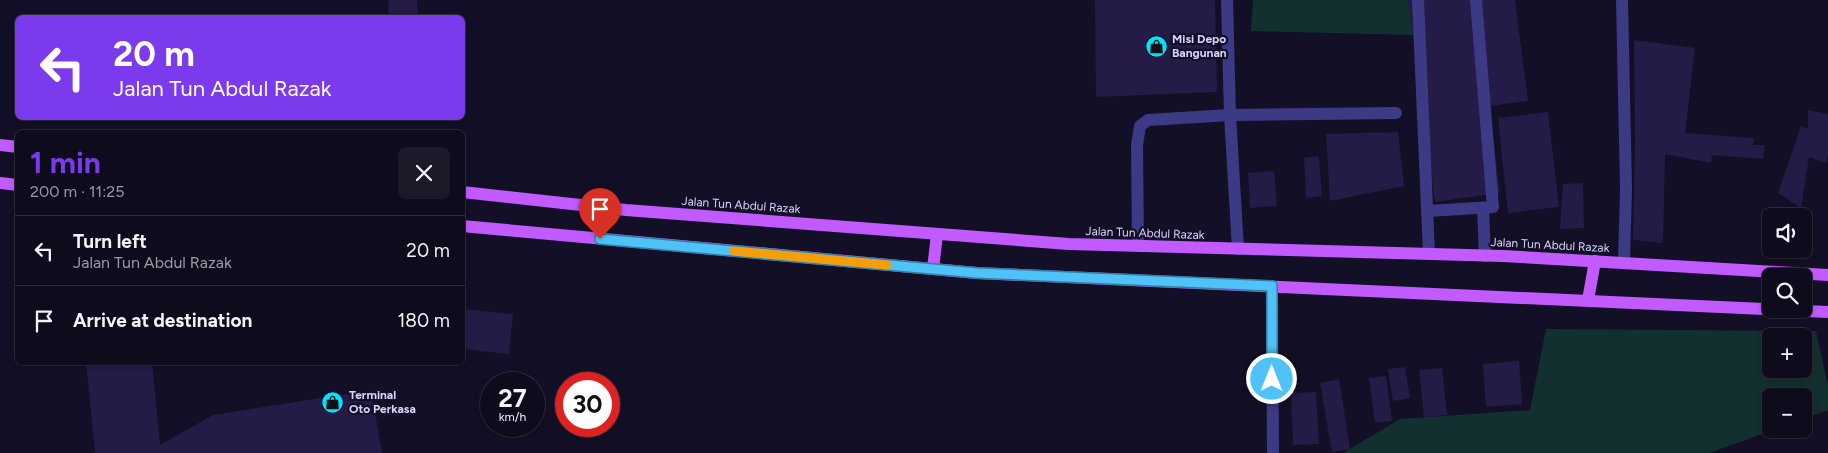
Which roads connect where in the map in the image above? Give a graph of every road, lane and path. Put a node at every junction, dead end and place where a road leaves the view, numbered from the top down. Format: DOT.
graph roads {
  1 [pos="1227,0"];
  2 [pos="1418,0"];
  3 [pos="1476,0"];
  4 [pos="1622,0"];
  5 [pos="1396,113"];
  6 [pos="1230,115"];
  7 [pos="0,146"];
  8 [pos="15,147"];
  9 [pos="0,184"];
  10 [pos="15,185"];
  11 [pos="465,192"];
  12 [pos="1483,208"];
  13 [pos="1427,211"];
  14 [pos="465,226"];
  15 [pos="937,234"];
  16 [pos="1138,246"];
  17 [pos="1238,249"];
  18 [pos="1429,254"];
  19 [pos="1485,256"];
  20 [pos="1595,260"];
  21 [pos="1624,262"];
  22 [pos="933,269"];
  23 [pos="1828,275"];
  24 [pos="1272,286"];
  25 [pos="1588,300"];
  26 [pos="1828,312"];
  27 [pos="1273,453"];
  1 -- 6 [label="street"];
  2 -- 13 [label="street"];
  3 -- 12 [label="street"];
  4 -- 21 [label="street"];
  5 -- 6 [label="street"];
  6 -- 16 [label="street"];
  6 -- 17 [label="street"];
  7 -- 8 [label="main road"];
  9 -- 10 [label="main road"];
  11 -- 15 [label="main road, Jalan Tun Abdul Razak"];
  12 -- 13 [label="street"];
  12 -- 19 [label="street"];
  13 -- 18 [label="street"];
  14 -- 22 [label="main road"];
  15 -- 16 [label="main road, Jalan Tun Abdul Razak"];
  15 -- 22 [label="main road"];
  16 -- 17 [label="main road, Jalan Tun Abdul Razak"];
  17 -- 18 [label="main road, Jalan Tun Abdul Razak"];
  18 -- 19 [label="main road, Jalan Tun Abdul Razak"];
  19 -- 20 [label="main road, Jalan Tun Abdul Razak"];
  20 -- 21 [label="main road, Jalan Tun Abdul Razak"];
  20 -- 25 [label="main road"];
  21 -- 23 [label="main road, Jalan Tun Abdul Razak"];
  22 -- 24 [label="main road"];
  24 -- 25 [label="main road"];
  24 -- 27 [label="street"];
  25 -- 26 [label="main road"];
}
